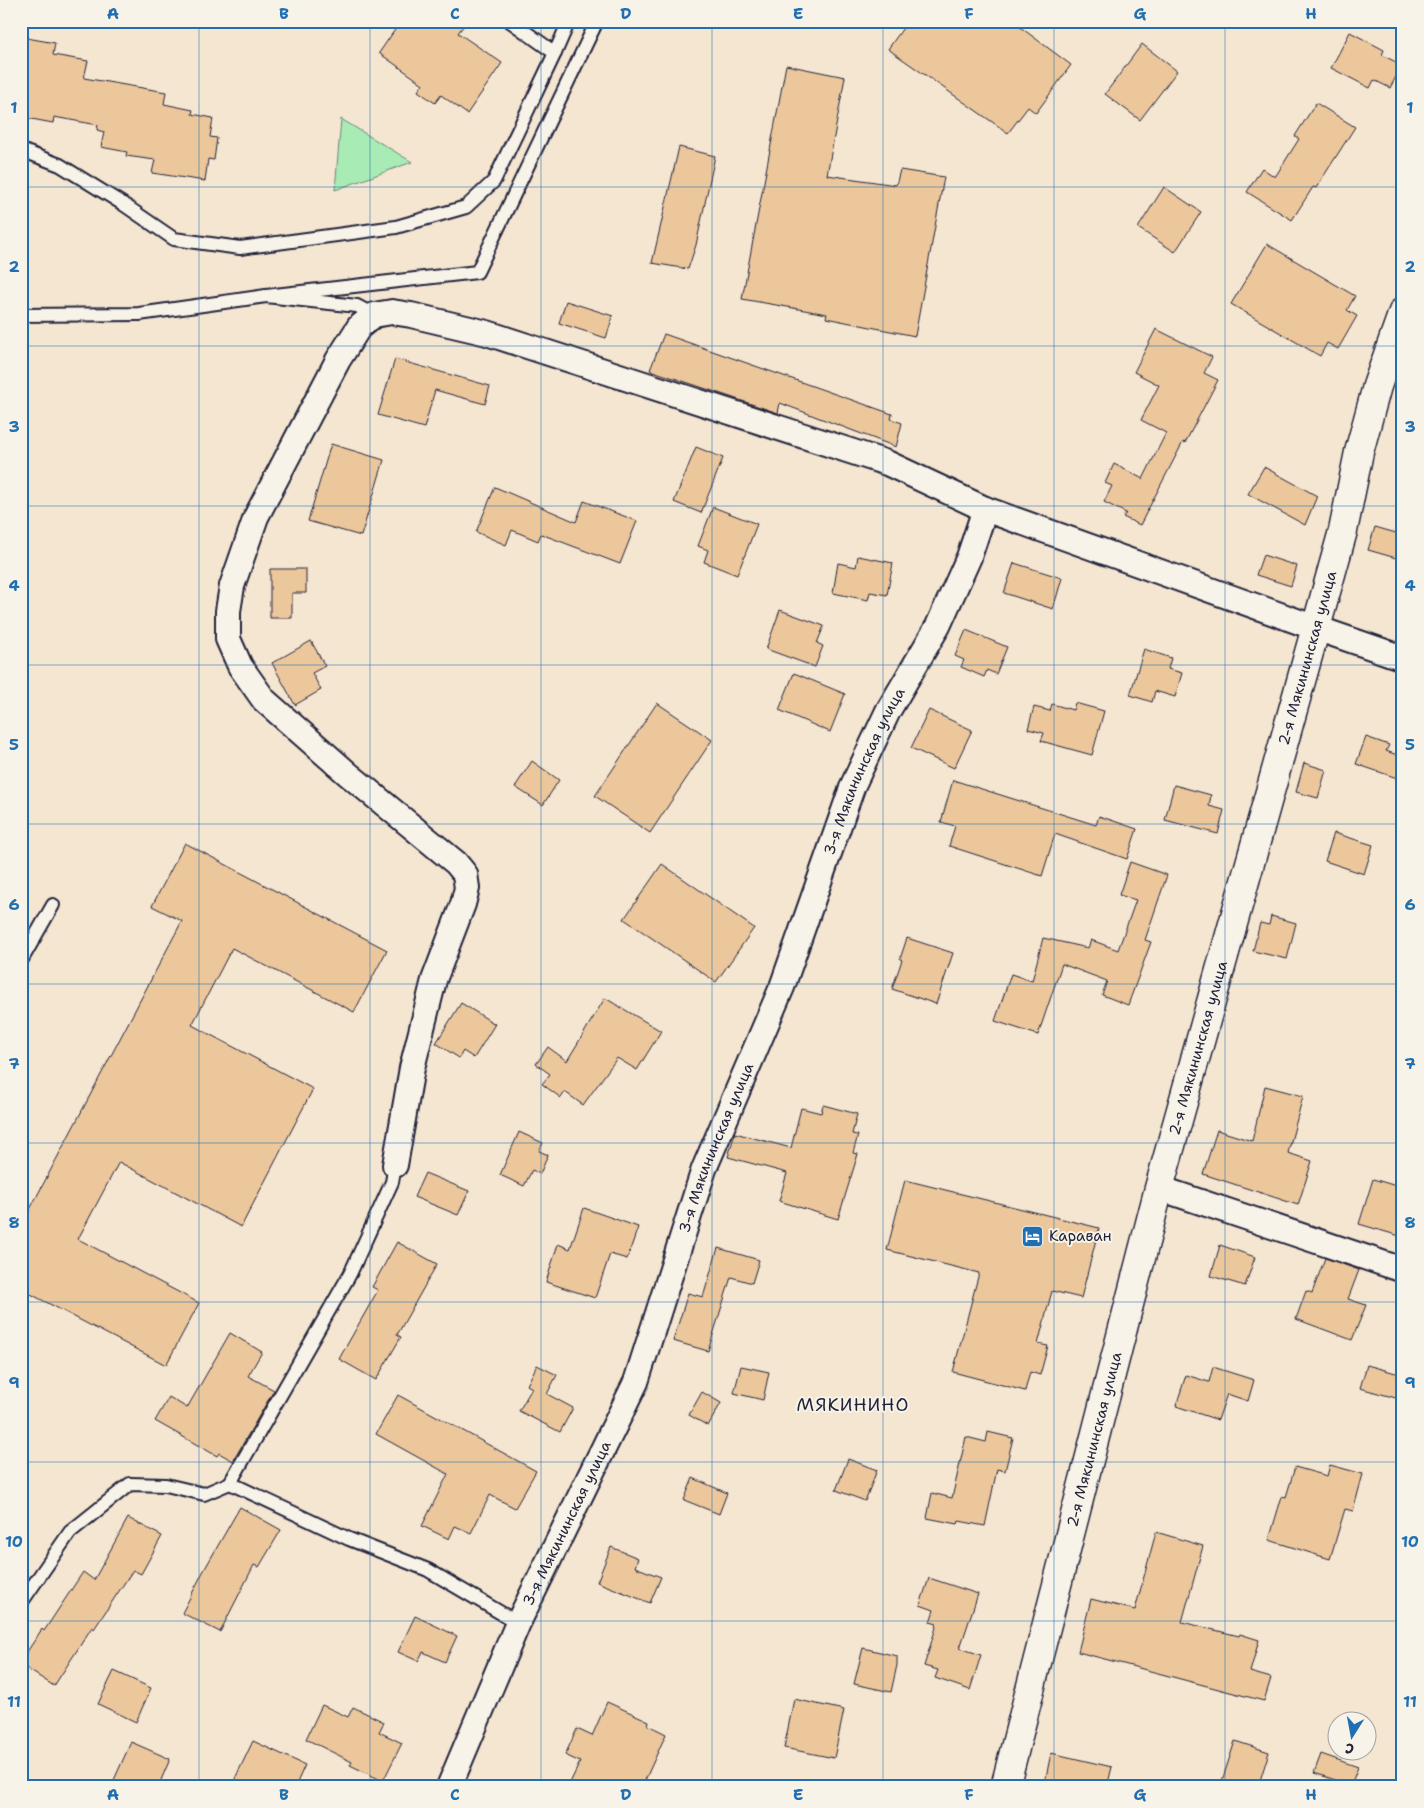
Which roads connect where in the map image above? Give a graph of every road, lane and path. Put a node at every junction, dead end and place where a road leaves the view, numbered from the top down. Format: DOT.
graph roads {
  1 [pos="510,21"];
  2 [pos="569,21"];
  3 [pos="597,21"];
  4 [pos="555,53"];
  5 [pos="21,150"];
  6 [pos="266,296"];
  7 [pos="1403,312"];
  8 [pos="374,314"];
  9 [pos="21,315"];
  10 [pos="985,510"];
  11 [pos="1316,628"];
  12 [pos="1403,658"];
  13 [pos="53,905"];
  14 [pos="21,961"];
  15 [pos="395,1165"];
  16 [pos="1159,1188"];
  17 [pos="1403,1270"];
  18 [pos="230,1483"];
  19 [pos="21,1603"];
  20 [pos="518,1623"];
  21 [pos="1014,1750"];
  22 [pos="449,1787"];
  23 [pos="1005,1787"];
  24 [pos="1014,1787"];
  1 -- 4 [label="lane"];
  2 -- 4 [label="lane"];
  3 -- 6 [label="lane"];
  4 -- 5 [label="lane"];
  6 -- 8 [label="lane"];
  6 -- 9 [label="lane"];
  7 -- 11 [label="street, 2-я Мякининская улица"];
  8 -- 10 [label="street"];
  8 -- 15 [label="street"];
  10 -- 11 [label="street"];
  10 -- 20 [label="street, 3-я Мякининская улица"];
  11 -- 12 [label="street"];
  11 -- 16 [label="street, 2-я Мякининская улица"];
  13 -- 14 [label="lane"];
  15 -- 18 [label="lane"];
  16 -- 17 [label="street"];
  16 -- 21 [label="street, 2-я Мякининская улица"];
  18 -- 19 [label="lane"];
  18 -- 20 [label="lane"];
  20 -- 22 [label="street, 3-я Мякининская улица"];
  21 -- 23 [label="street, 2-я Мякининская улица"];
  21 -- 24 [label="lane"];
}
